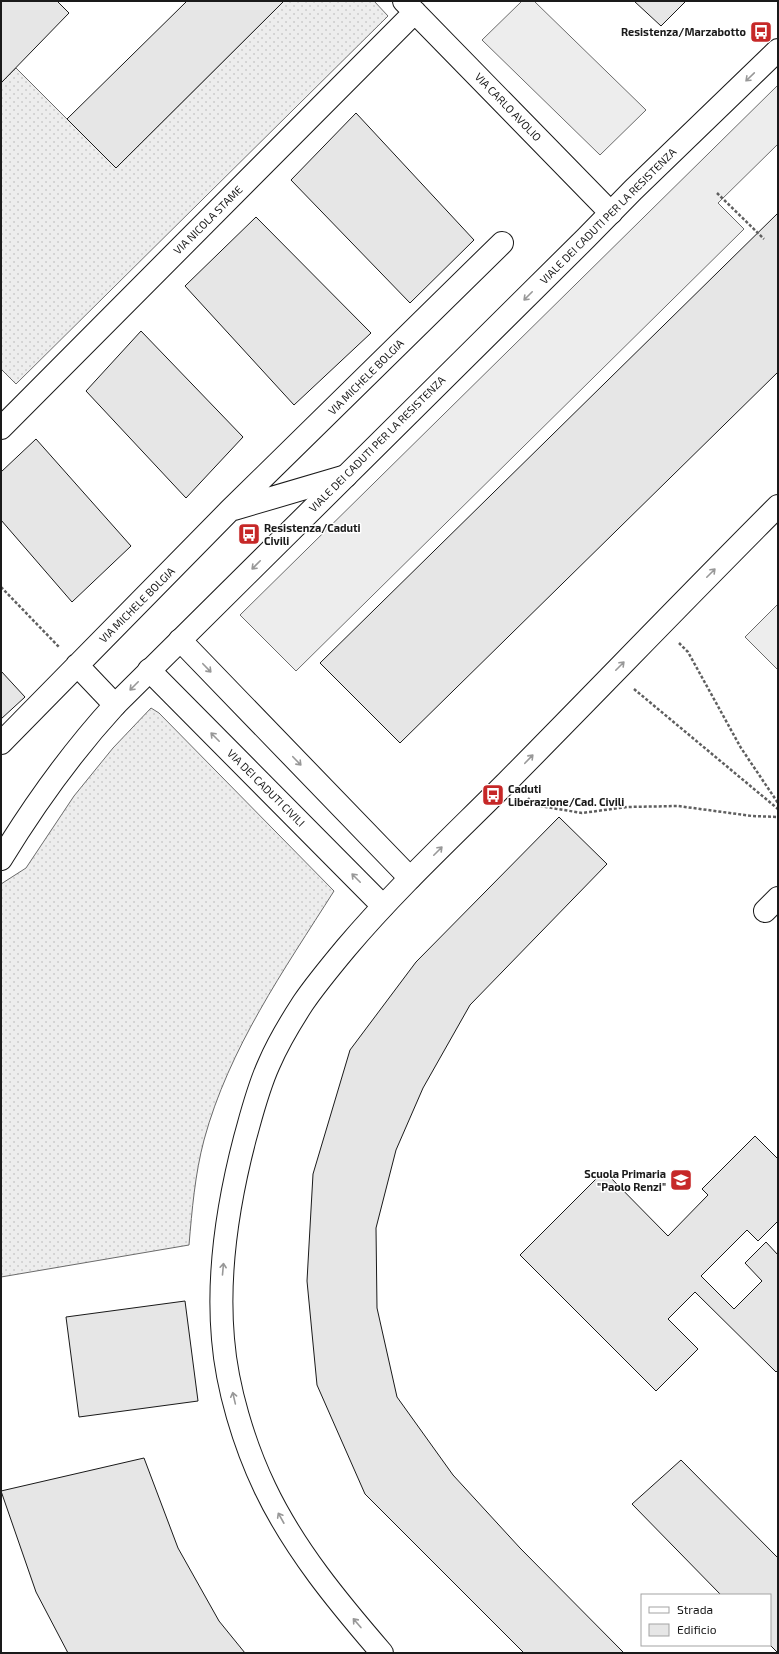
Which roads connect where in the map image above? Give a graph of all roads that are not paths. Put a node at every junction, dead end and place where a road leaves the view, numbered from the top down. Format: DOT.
graph roads {
  1 [pos="409,6"];
  2 [pos="778,50"];
  3 [pos="611,213"];
  4 [pos="502,243"];
  5 [pos="1,428"];
  6 [pos="346,476"];
  7 [pos="778,506"];
  8 [pos="230,510"];
  9 [pos="180,640"];
  10 [pos="77,665"];
  11 [pos="149,670"];
  12 [pos="115,705"];
  13 [pos="1,743"];
  14 [pos="1,860"];
  15 [pos="410,878"];
  16 [pos="383,906"];
  17 [pos="378,1651"];
  1 -- 3 [label="street, VIA CARLO AVOLIO"];
  1 -- 5 [label="street, VIA NICOLA STAME"];
  2 -- 3 [label="street, VIALE DEI CADUTI PER LA RESISTENZA, one-way"];
  3 -- 6 [label="street, VIALE DEI CADUTI PER LA RESISTENZA, one-way"];
  4 -- 8 [label="street, VIA MICHELE BOLGIA"];
  6 -- 8 [label="street, VIA MICHELE BOLGIA"];
  6 -- 9 [label="street, VIALE DEI CADUTI PER LA RESISTENZA, one-way"];
  15 -- 7 [label="street, one-way"];
  8 -- 10 [label="street, VIA MICHELE BOLGIA"];
  9 -- 11 [label="street, VIALE DEI CADUTI PER LA RESISTENZA"];
  9 -- 15 [label="street, one-way"];
  10 -- 12 [label="street"];
  10 -- 13 [label="street, VIA MICHELE BOLGIA"];
  11 -- 12 [label="street, VIALE DEI CADUTI PER LA RESISTENZA, one-way"];
  16 -- 11 [label="street, VIA DEI CADUTI CIVILI, one-way"];
  12 -- 14 [label="street, VIALE DEI CADUTI PER LA RESISTENZA"];
  15 -- 16 [label="street"];
  17 -- 16 [label="street, one-way"];
}
